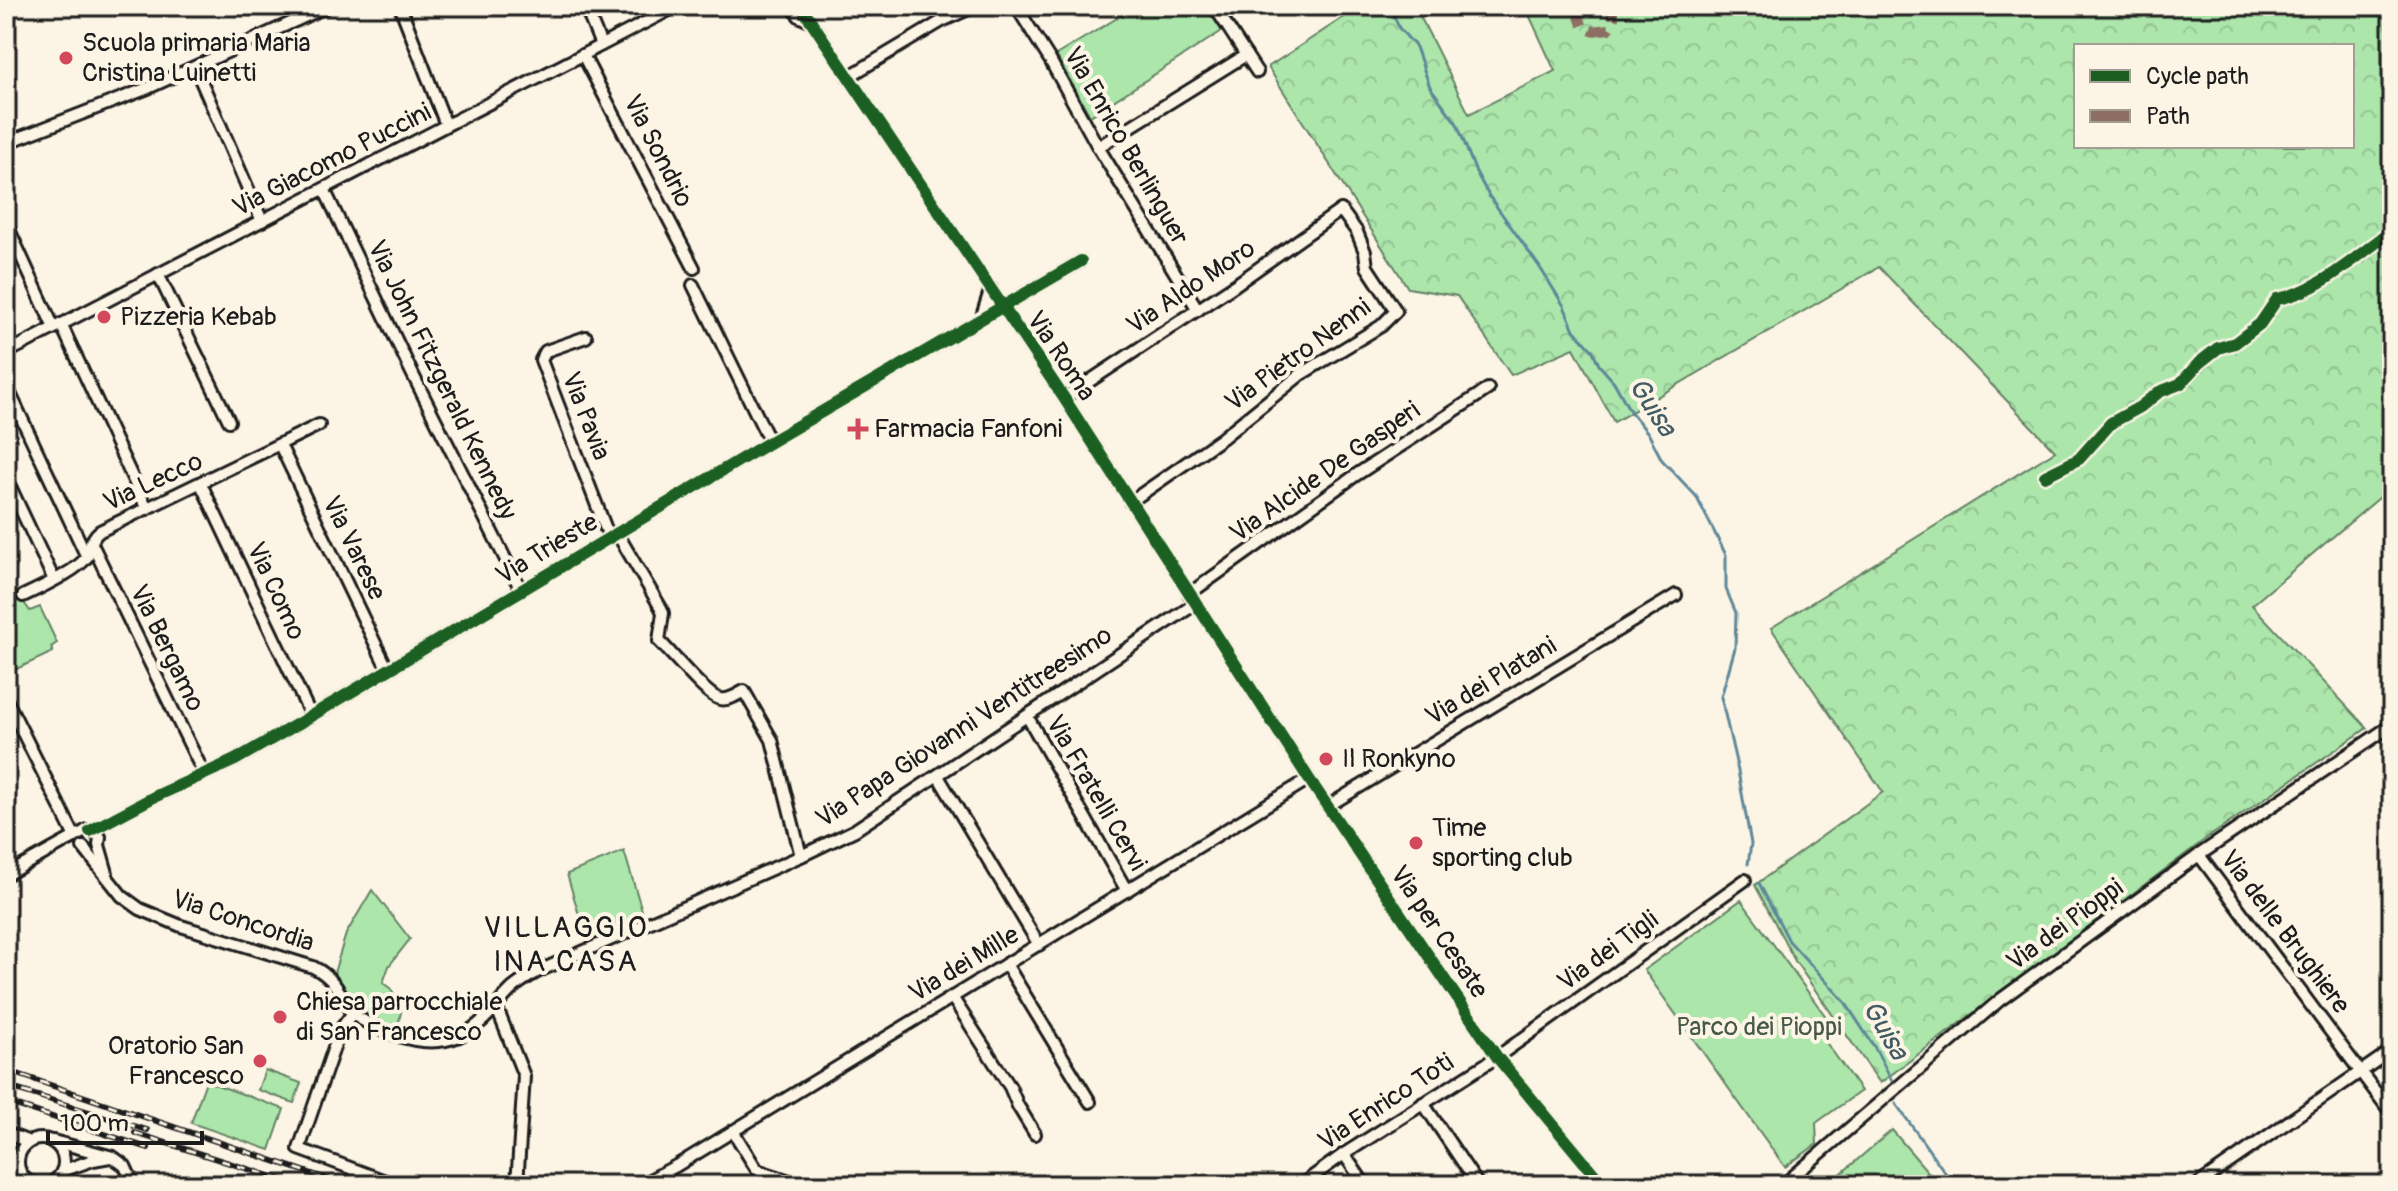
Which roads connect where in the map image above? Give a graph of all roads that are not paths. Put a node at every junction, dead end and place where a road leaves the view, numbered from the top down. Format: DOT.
graph roads {
  1 [pos="291,6"];
  2 [pos="328,6"];
  3 [pos="400,6"];
  4 [pos="585,6"];
  5 [pos="677,6"];
  6 [pos="792,6"];
  7 [pos="801,6"];
  8 [pos="975,6"];
  9 [pos="1016,6"];
  10 [pos="1214,6"];
  11 [pos="297,20"];
  12 [pos="811,22"];
  13 [pos="601,45"];
  14 [pos="583,55"];
  15 [pos="1246,55"];
  16 [pos="195,67"];
  17 [pos="1257,72"];
  18 [pos="848,77"];
  19 [pos="446,125"];
  20 [pos="6,143"];
  21 [pos="1098,147"];
  22 [pos="324,189"];
  23 [pos="1341,210"];
  24 [pos="262,221"];
  25 [pos="6,223"];
  26 [pos="1081,261"];
  27 [pos="694,268"];
  28 [pos="158,274"];
  29 [pos="693,285"];
  30 [pos="991,288"];
  31 [pos="1002,306"];
  32 [pos="1198,310"];
  33 [pos="981,319"];
  34 [pos="58,326"];
  35 [pos="586,337"];
  36 [pos="6,353"];
  37 [pos="6,385"];
  38 [pos="1488,389"];
  39 [pos="1064,398"];
  40 [pos="229,421"];
  41 [pos="319,425"];
  42 [pos="770,442"];
  43 [pos="280,445"];
  44 [pos="6,478"];
  45 [pos="201,484"];
  46 [pos="1130,502"];
  47 [pos="147,509"];
  48 [pos="613,535"];
  49 [pos="91,542"];
  50 [pos="87,557"];
  51 [pos="54,580"];
  52 [pos="521,590"];
  53 [pos="1189,594"];
  54 [pos="1676,595"];
  55 [pos="23,596"];
  56 [pos="1195,604"];
  57 [pos="388,670"];
  58 [pos="1253,693"];
  59 [pos="6,699"];
  60 [pos="311,716"];
  61 [pos="1027,716"];
  62 [pos="2392,725"];
  63 [pos="204,774"];
  64 [pos="938,776"];
  65 [pos="1309,779"];
  66 [pos="1328,806"];
  67 [pos="96,837"];
  68 [pos="76,841"];
  69 [pos="2199,855"];
  70 [pos="801,856"];
  71 [pos="6,875"];
  72 [pos="110,880"];
  73 [pos="1745,880"];
  74 [pos="1127,891"];
  75 [pos="1039,945"];
  76 [pos="1006,964"];
  77 [pos="952,997"];
  78 [pos="496,1006"];
  79 [pos="352,1014"];
  80 [pos="2392,1050"];
  81 [pos="1497,1057"];
  82 [pos="2362,1072"];
  83 [pos="1090,1102"];
  84 [pos="1423,1103"];
  85 [pos="2392,1114"];
  86 [pos="733,1131"];
  87 [pos="6,1133"];
  88 [pos="1035,1134"];
  89 [pos="51,1140"];
  90 [pos="29,1142"];
  91 [pos="1344,1154"];
  92 [pos="113,1157"];
  93 [pos="63,1177"];
  94 [pos="22,1181"];
  95 [pos="645,1184"];
  96 [pos="45,1185"];
  97 [pos="134,1185"];
  98 [pos="396,1185"];
  99 [pos="517,1185"];
  100 [pos="802,1185"];
  101 [pos="1301,1185"];
  102 [pos="1365,1185"];
  103 [pos="1478,1185"];
  104 [pos="1603,1185"];
  105 [pos="1783,1185"];
  106 [pos="2197,1185"];
  1 -- 11 [label="street"];
  2 -- 11 [label="street"];
  3 -- 19 [label="street"];
  4 -- 13 [label="street"];
  5 -- 13 [label="street, Via Giacomo Puccini"];
  6 -- 12 [label="street"];
  7 -- 12 [label="street, Via Roma"];
  8 -- 18 [label="street"];
  9 -- 21 [label="street, Via Enrico Berlinguer"];
  10 -- 15 [label="street"];
  11 -- 16 [label="street"];
  12 -- 18 [label="street, Via Roma"];
  13 -- 14 [label="street, Via Giacomo Puccini"];
  14 -- 19 [label="street, Via Giacomo Puccini"];
  14 -- 27 [label="street, Via Sondrio"];
  15 -- 17 [label="street"];
  15 -- 21 [label="street"];
  16 -- 20 [label="street"];
  16 -- 24 [label="street"];
  18 -- 30 [label="street, Via Roma"];
  19 -- 22 [label="street, Via Giacomo Puccini"];
  21 -- 32 [label="street, Via Enrico Berlinguer"];
  22 -- 24 [label="street, Via Giacomo Puccini"];
  22 -- 52 [label="street, Via John Fitzgerald Kennedy"];
  23 -- 32 [label="street, Via Aldo Moro"];
  23 -- 46 [label="street, Via Pietro Nenni"];
  24 -- 28 [label="street, Via Giacomo Puccini"];
  25 -- 34 [label="street"];
  26 -- 31 [label="street, Via Trieste"];
  28 -- 34 [label="street, Via Giacomo Puccini"];
  28 -- 40 [label="street"];
  29 -- 42 [label="street"];
  30 -- 31 [label="street, Via Roma"];
  30 -- 33 [label="street"];
  31 -- 33 [label="street, Via Trieste"];
  31 -- 39 [label="street, Via Roma"];
  32 -- 39 [label="street, Via Aldo Moro"];
  33 -- 42 [label="street, Via Trieste"];
  34 -- 36 [label="street, Via Giacomo Puccini"];
  34 -- 47 [label="street"];
  35 -- 48 [label="street, Via Pavia"];
  37 -- 50 [label="street"];
  38 -- 53 [label="street, Via Alcide De Gasperi"];
  39 -- 46 [label="street, Via Roma"];
  41 -- 43 [label="street, Via Lecco"];
  42 -- 48 [label="street, Via Trieste"];
  43 -- 45 [label="street, Via Lecco"];
  43 -- 57 [label="street, Via Varese"];
  44 -- 51 [label="street"];
  45 -- 47 [label="street, Via Lecco"];
  45 -- 60 [label="street, Via Como"];
  46 -- 53 [label="street, Via Roma"];
  47 -- 49 [label="street, Via Lecco"];
  48 -- 52 [label="street, Via Trieste"];
  48 -- 70 [label="street"];
  49 -- 50 [label="street, Via Lecco"];
  49 -- 63 [label="street, Via Bergamo"];
  50 -- 51 [label="street"];
  51 -- 55 [label="street"];
  52 -- 57 [label="street, Via Trieste"];
  53 -- 56 [label="street, Via Roma"];
  54 -- 66 [label="street, Via dei Platani"];
  56 -- 58 [label="street, Via Roma"];
  56 -- 61 [label="street, Via Papa Giovanni Ventitreesimo"];
  57 -- 60 [label="street, Via Trieste"];
  58 -- 65 [label="street, Via per Cesate"];
  59 -- 68 [label="street, Via Concordia"];
  60 -- 63 [label="street, Via Trieste"];
  61 -- 64 [label="street, Via Papa Giovanni Ventitreesimo"];
  61 -- 74 [label="street, Via Fratelli Cervi"];
  62 -- 69 [label="street, Via dei Pioppi"];
  63 -- 67 [label="street, Via Trieste"];
  64 -- 70 [label="street, Via Papa Giovanni Ventitreesimo"];
  64 -- 75 [label="street"];
  65 -- 66 [label="street, Via per Cesate"];
  65 -- 74 [label="street, Via dei Mille"];
  66 -- 81 [label="street, Via per Cesate"];
  67 -- 68 [label="street"];
  67 -- 68 [label="street"];
  67 -- 72 [label="street, Via Concordia"];
  68 -- 71 [label="street"];
  68 -- 72 [label="street, Via Concordia"];
  69 -- 82 [label="street, Via delle Brughiere"];
  69 -- 105 [label="street, Via dei Pioppi"];
  70 -- 78 [label="street, Via Papa Giovanni Ventitreesimo"];
  72 -- 79 [label="street, Via Concordia"];
  73 -- 81 [label="street, Via dei Tigli"];
  74 -- 75 [label="street, Via dei Mille"];
  75 -- 76 [label="street, Via dei Mille"];
  76 -- 77 [label="street, Via dei Mille"];
  76 -- 83 [label="street"];
  77 -- 86 [label="street, Via dei Mille"];
  77 -- 88 [label="street"];
  78 -- 79 [label="street, Via Papa Giovanni Ventitreesimo"];
  78 -- 99 [label="street"];
  79 -- 98 [label="street"];
  80 -- 82 [label="street"];
  81 -- 84 [label="street, Via Enrico Toti"];
  81 -- 104 [label="street, Via per Cesate"];
  82 -- 85 [label="street, Via delle Brughiere"];
  82 -- 106 [label="street"];
  84 -- 91 [label="street, Via Enrico Toti"];
  84 -- 103 [label="street"];
  86 -- 95 [label="street, Via dei Mille"];
  86 -- 100 [label="street"];
  87 -- 90 [label="street"];
  89 -- 90 [label="street"];
  89 -- 92 [label="street"];
  89 -- 93 [label="street"];
  90 -- 94 [label="street"];
  91 -- 101 [label="street, Via Enrico Toti"];
  91 -- 102 [label="street"];
  92 -- 93 [label="street"];
  92 -- 97 [label="street"];
  93 -- 96 [label="street"];
  94 -- 96 [label="street"];
}
